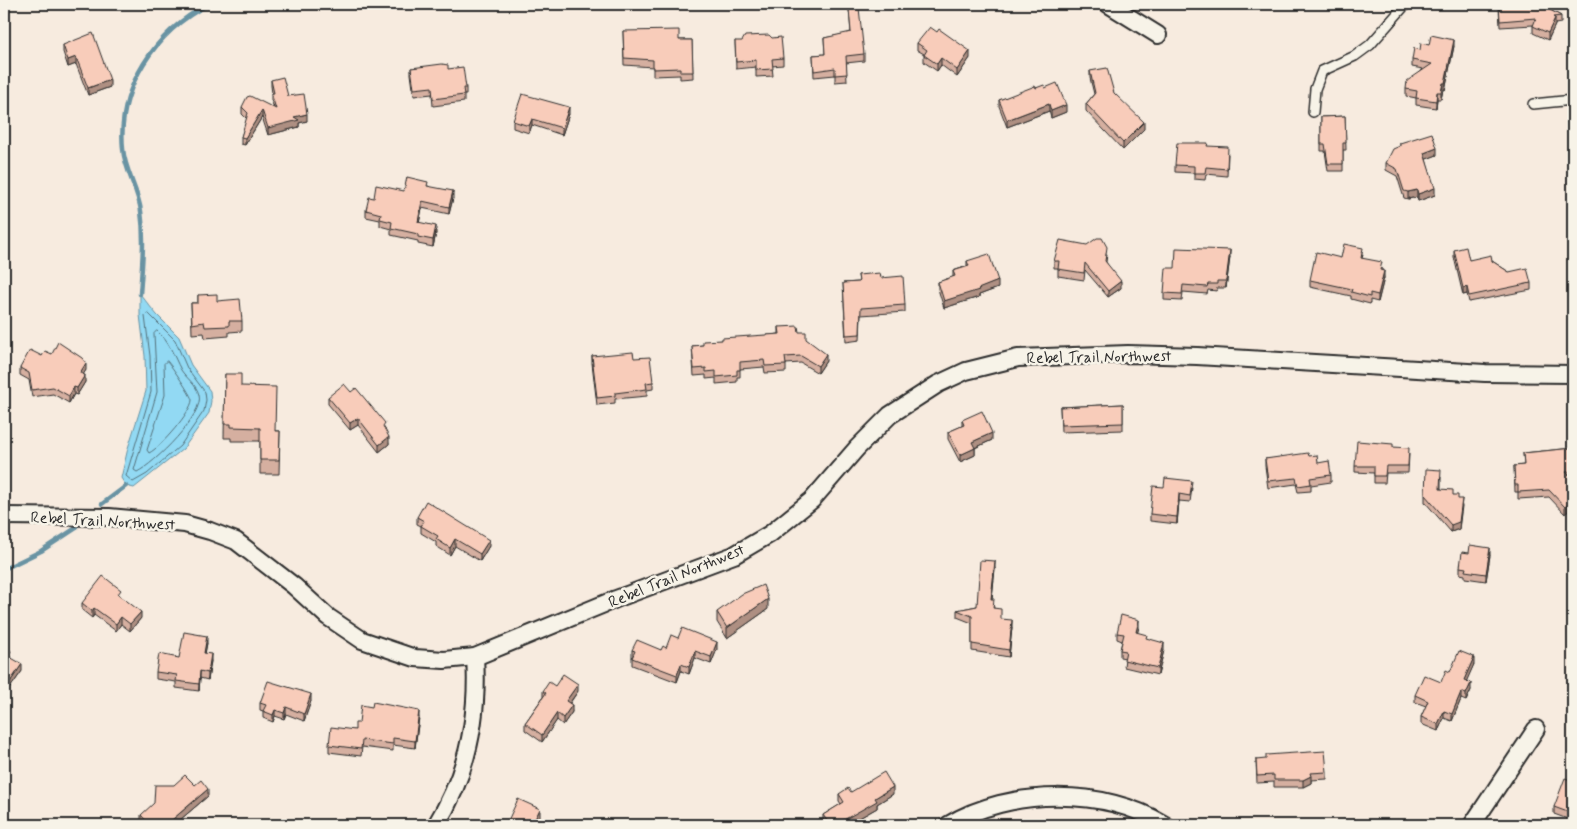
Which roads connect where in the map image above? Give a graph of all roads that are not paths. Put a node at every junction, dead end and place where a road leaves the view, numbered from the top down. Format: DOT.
graph roads {
  1 [pos="1108,4"];
  2 [pos="1406,4"];
  3 [pos="1158,35"];
  4 [pos="1573,100"];
  5 [pos="1533,104"];
  6 [pos="1313,112"];
  7 [pos="1573,374"];
  8 [pos="4,516"];
  9 [pos="475,657"];
  10 [pos="1536,729"];
  11 [pos="436,825"];
  12 [pos="948,825"];
  13 [pos="1165,825"];
  14 [pos="1472,825"];
  1 -- 3 [label="street"];
  2 -- 6 [label="lane"];
  4 -- 5 [label="lane"];
  7 -- 9 [label="street, Rebel Trail Northwest"];
  8 -- 9 [label="street, Rebel Trail Northwest"];
  9 -- 11 [label="street"];
  10 -- 14 [label="street"];
  12 -- 13 [label="street"];
}
